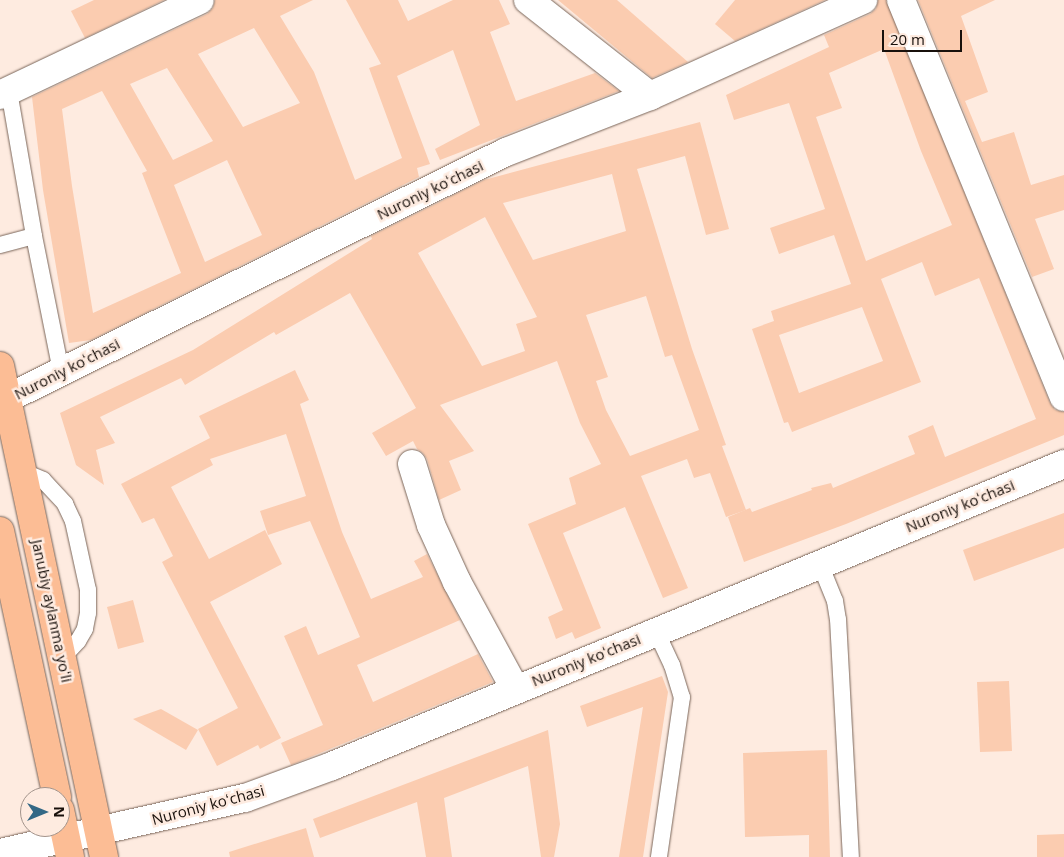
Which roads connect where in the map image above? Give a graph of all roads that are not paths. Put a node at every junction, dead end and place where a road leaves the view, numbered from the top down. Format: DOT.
graph roads {
  1 [pos="200,0"];
  2 [pos="528,0"];
  3 [pos="863,0"];
  4 [pos="901,0"];
  5 [pos="4,93"];
  6 [pos="650,96"];
  7 [pos="34,236"];
  8 [pos="0,245"];
  9 [pos="0,366"];
  10 [pos="61,371"];
  11 [pos="1064,397"];
  12 [pos="6,399"];
  13 [pos="412,464"];
  14 [pos="1064,464"];
  15 [pos="22,471"];
  16 [pos="0,531"];
  17 [pos="820,564"];
  18 [pos="656,631"];
  19 [pos="62,658"];
  20 [pos="515,689"];
  21 [pos="55,787"];
  22 [pos="102,845"];
  23 [pos="68,848"];
  24 [pos="0,853"];
  25 [pos="659,857"];
  26 [pos="851,857"];
  1 -- 5 [label="street"];
  2 -- 6 [label="street"];
  3 -- 6 [label="street, Nuroniy koʻchasi"];
  4 -- 11 [label="street"];
  5 -- 7 [label="lane"];
  6 -- 10 [label="street, Nuroniy koʻchasi"];
  7 -- 8 [label="lane"];
  7 -- 10 [label="lane"];
  9 -- 12 [label="highway, Janubiy aylanma yoʻli"];
  10 -- 12 [label="street, Nuroniy koʻchasi"];
  12 -- 15 [label="highway, Janubiy aylanma yoʻli"];
  13 -- 20 [label="street"];
  14 -- 17 [label="street, Nuroniy koʻchasi"];
  15 -- 19 [label="highway, Janubiy aylanma yoʻli"];
  15 -- 19 [label="lane"];
  16 -- 21 [label="highway"];
  17 -- 18 [label="street, Nuroniy koʻchasi"];
  17 -- 26 [label="lane"];
  18 -- 20 [label="street, Nuroniy koʻchasi"];
  18 -- 25 [label="lane"];
  19 -- 22 [label="highway, Janubiy aylanma yoʻli"];
  20 -- 22 [label="street, Nuroniy koʻchasi"];
  22 -- 23 [label="street, Nuroniy koʻchasi"];
  23 -- 24 [label="street, Nuroniy koʻchasi"];
}
